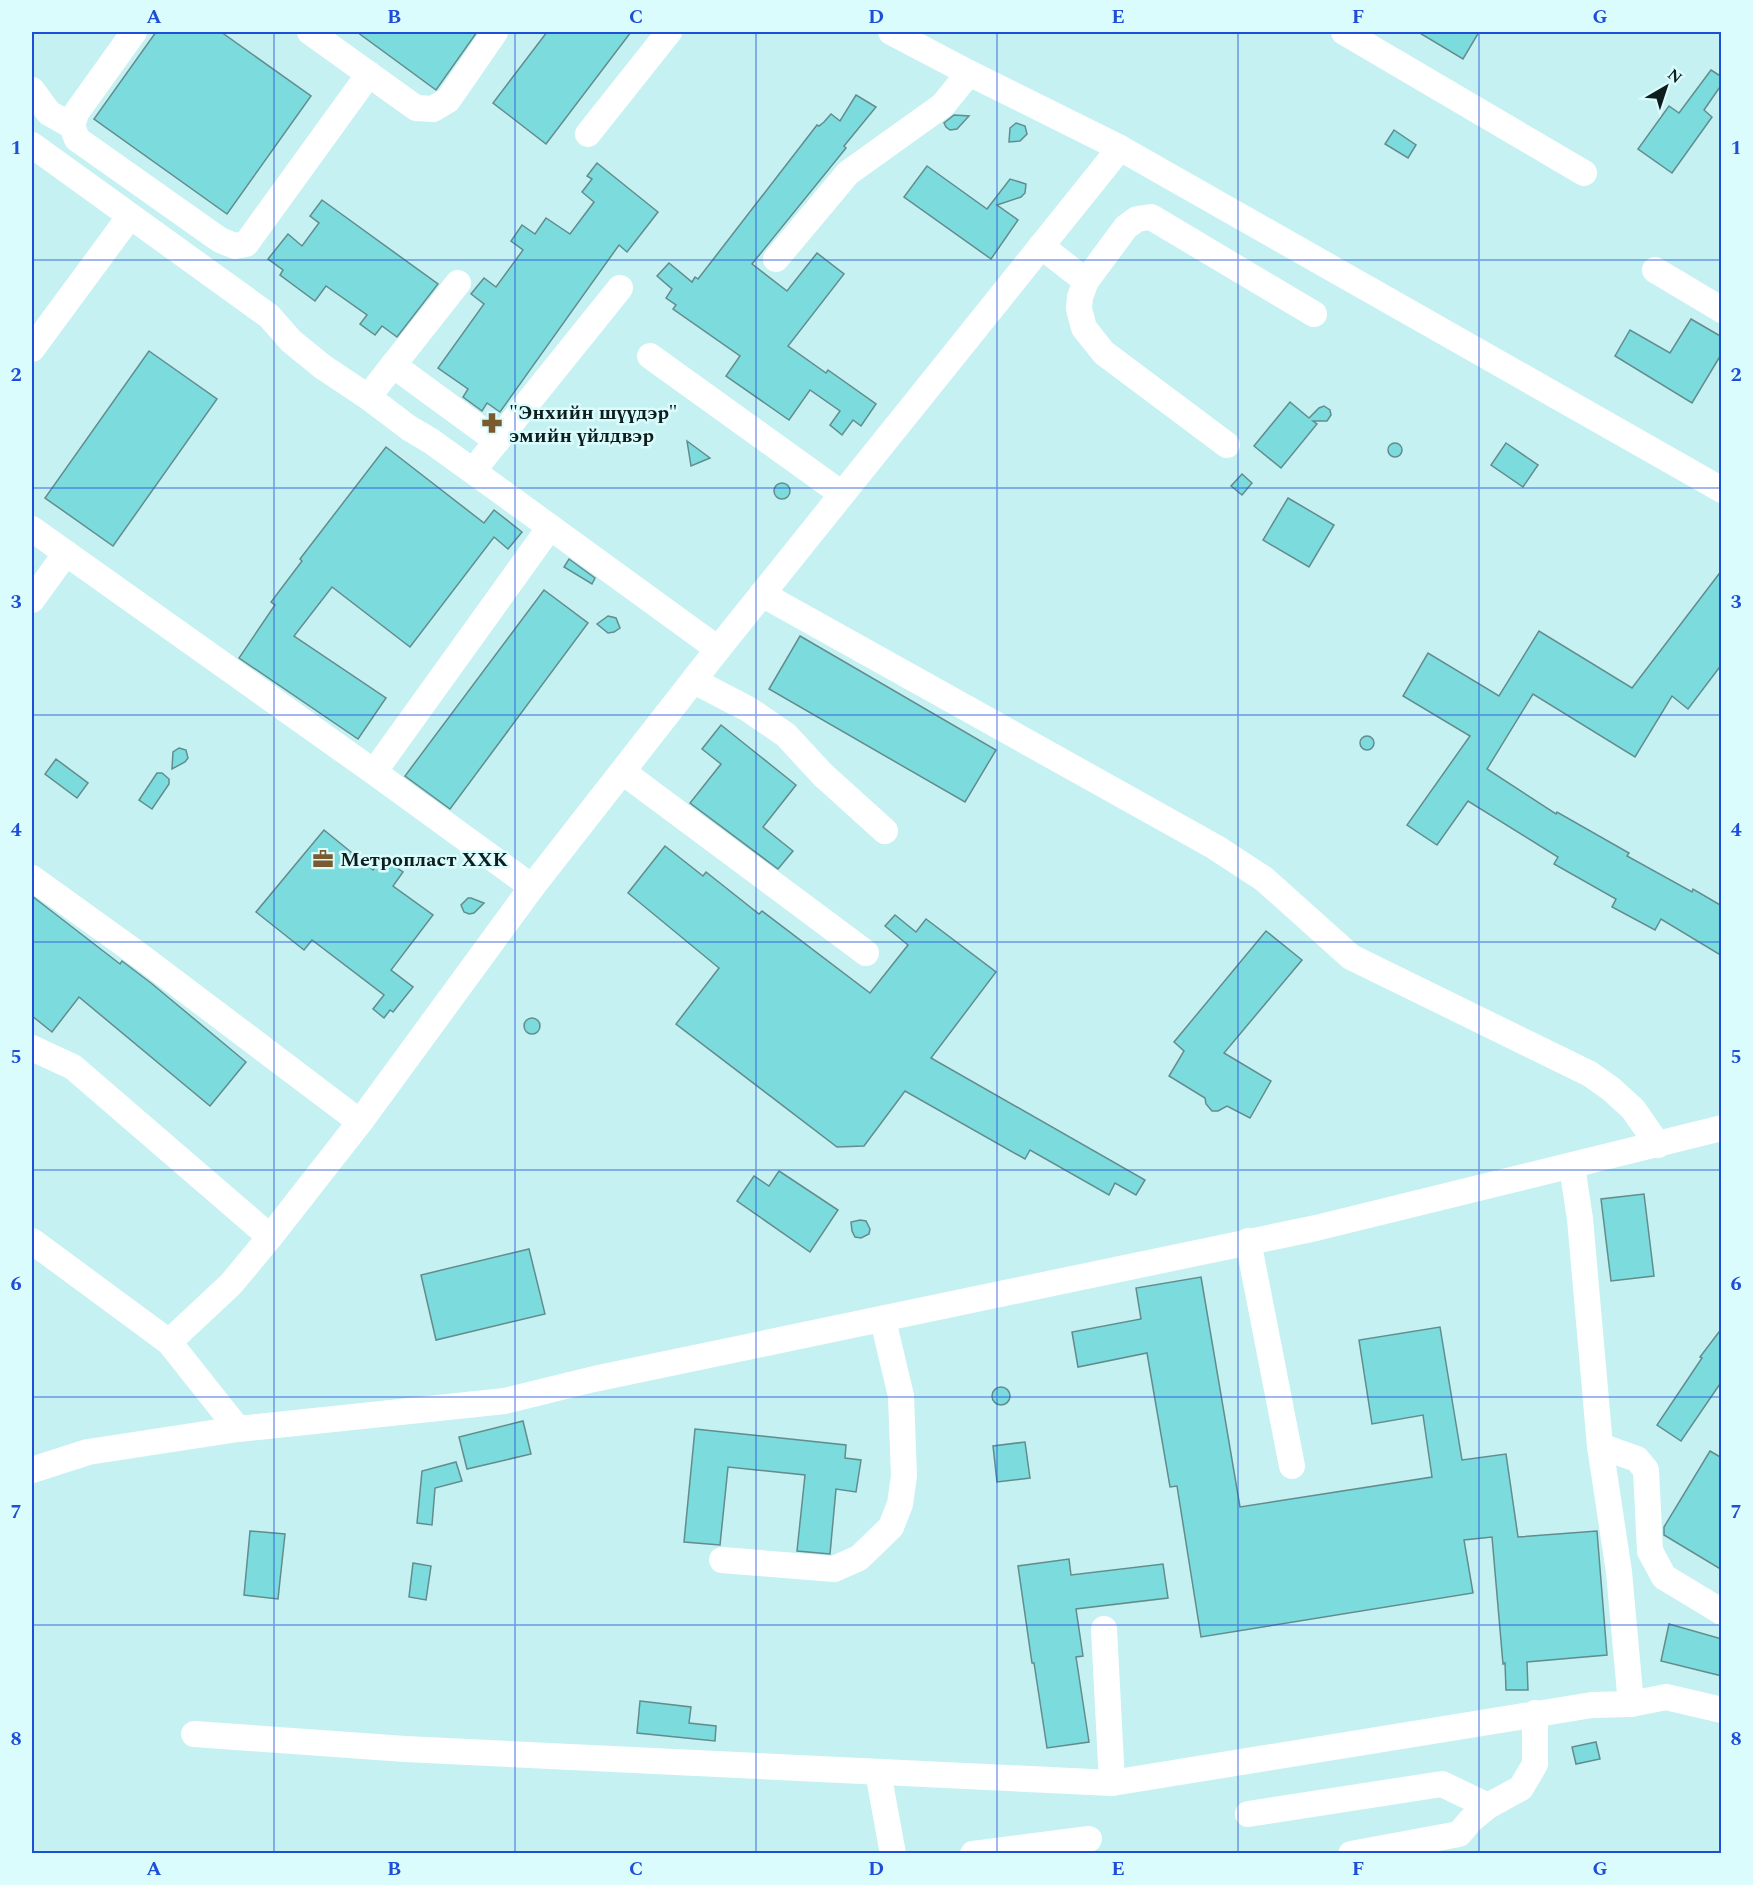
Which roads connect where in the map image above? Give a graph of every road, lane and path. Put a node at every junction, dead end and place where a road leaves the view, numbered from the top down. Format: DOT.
graph roads {
  1 [pos="134,32"];
  2 [pos="310,32"];
  3 [pos="495,32"];
  4 [pos="669,32"];
  5 [pos="891,32"];
  6 [pos="1344,32"];
  7 [pos="969,73"];
  8 [pos="369,74"];
  9 [pos="32,90"];
  10 [pos="72,126"];
  11 [pos="588,134"];
  12 [pos="32,145"];
  13 [pos="1120,148"];
  14 [pos="1584,173"];
  15 [pos="130,216"];
  16 [pos="1041,246"];
  17 [pos="776,259"];
  18 [pos="1655,270"];
  19 [pos="1086,281"];
  20 [pos="458,283"];
  21 [pos="620,288"];
  22 [pos="1722,310"];
  23 [pos="1314,314"];
  24 [pos="32,349"];
  25 [pos="650,356"];
  26 [pos="393,365"];
  27 [pos="368,397"];
  28 [pos="497,441"];
  29 [pos="1227,445"];
  30 [pos="473,471"];
  31 [pos="1722,490"];
  32 [pos="843,494"];
  33 [pos="550,526"];
  34 [pos="32,529"];
  35 [pos="66,554"];
  36 [pos="762,594"];
  37 [pos="32,600"];
  38 [pos="718,649"];
  39 [pos="694,681"];
  40 [pos="374,772"];
  41 [pos="623,772"];
  42 [pos="885,831"];
  43 [pos="32,879"];
  44 [pos="532,887"];
  45 [pos="866,953"];
  46 [pos="32,1048"];
  47 [pos="360,1122"];
  48 [pos="1722,1128"];
  49 [pos="1658,1145"];
  50 [pos="1572,1166"];
  51 [pos="270,1237"];
  52 [pos="32,1241"];
  53 [pos="1248,1241"];
  54 [pos="883,1320"];
  55 [pos="169,1342"];
  56 [pos="238,1430"];
  57 [pos="1600,1446"];
  58 [pos="1292,1466"];
  59 [pos="32,1470"];
  60 [pos="722,1560"];
  61 [pos="1722,1612"];
  62 [pos="1104,1629"];
  63 [pos="1631,1704"];
  64 [pos="1722,1710"];
  65 [pos="1535,1713"];
  66 [pos="194,1734"];
  67 [pos="878,1772"];
  68 [pos="1112,1783"];
  69 [pos="1488,1806"];
  70 [pos="1248,1814"];
  71 [pos="1089,1839"];
  72 [pos="893,1854"];
  73 [pos="972,1854"];
  74 [pos="1351,1854"];
  1 -- 10 [label="street"];
  2 -- 8 [label="street"];
  3 -- 8 [label="street"];
  4 -- 11 [label="street"];
  5 -- 7 [label="street"];
  6 -- 14 [label="street"];
  7 -- 13 [label="street"];
  7 -- 17 [label="street"];
  8 -- 10 [label="street"];
  9 -- 10 [label="street"];
  12 -- 15 [label="street"];
  13 -- 16 [label="street"];
  13 -- 31 [label="street"];
  15 -- 24 [label="street"];
  15 -- 27 [label="street"];
  16 -- 19 [label="street"];
  16 -- 32 [label="street"];
  18 -- 22 [label="street"];
  19 -- 23 [label="street"];
  19 -- 29 [label="street"];
  20 -- 26 [label="street"];
  21 -- 28 [label="street"];
  25 -- 32 [label="street"];
  26 -- 27 [label="street"];
  26 -- 28 [label="street"];
  27 -- 30 [label="street"];
  28 -- 30 [label="street"];
  30 -- 33 [label="street"];
  32 -- 36 [label="street"];
  33 -- 38 [label="street"];
  33 -- 40 [label="street"];
  34 -- 35 [label="street"];
  35 -- 37 [label="street"];
  35 -- 40 [label="street"];
  36 -- 38 [label="street"];
  36 -- 49 [label="street"];
  38 -- 39 [label="street"];
  39 -- 41 [label="street"];
  39 -- 42 [label="street"];
  40 -- 44 [label="street"];
  41 -- 44 [label="street"];
  41 -- 45 [label="street"];
  43 -- 47 [label="street"];
  44 -- 47 [label="street"];
  46 -- 51 [label="street"];
  47 -- 51 [label="street"];
  48 -- 49 [label="street"];
  49 -- 50 [label="street"];
  50 -- 53 [label="street"];
  50 -- 57 [label="street"];
  51 -- 55 [label="street"];
  52 -- 55 [label="street"];
  53 -- 54 [label="street"];
  53 -- 58 [label="street"];
  54 -- 56 [label="street"];
  54 -- 60 [label="street"];
  55 -- 56 [label="street"];
  56 -- 59 [label="street"];
  57 -- 61 [label="street"];
  57 -- 63 [label="street"];
  62 -- 68 [label="street"];
  63 -- 64 [label="street"];
  63 -- 65 [label="street"];
  65 -- 68 [label="street"];
  65 -- 69 [label="street"];
  66 -- 67 [label="street"];
  67 -- 68 [label="street"];
  67 -- 72 [label="street"];
  69 -- 70 [label="street"];
  69 -- 74 [label="street"];
  71 -- 73 [label="street"];
}
